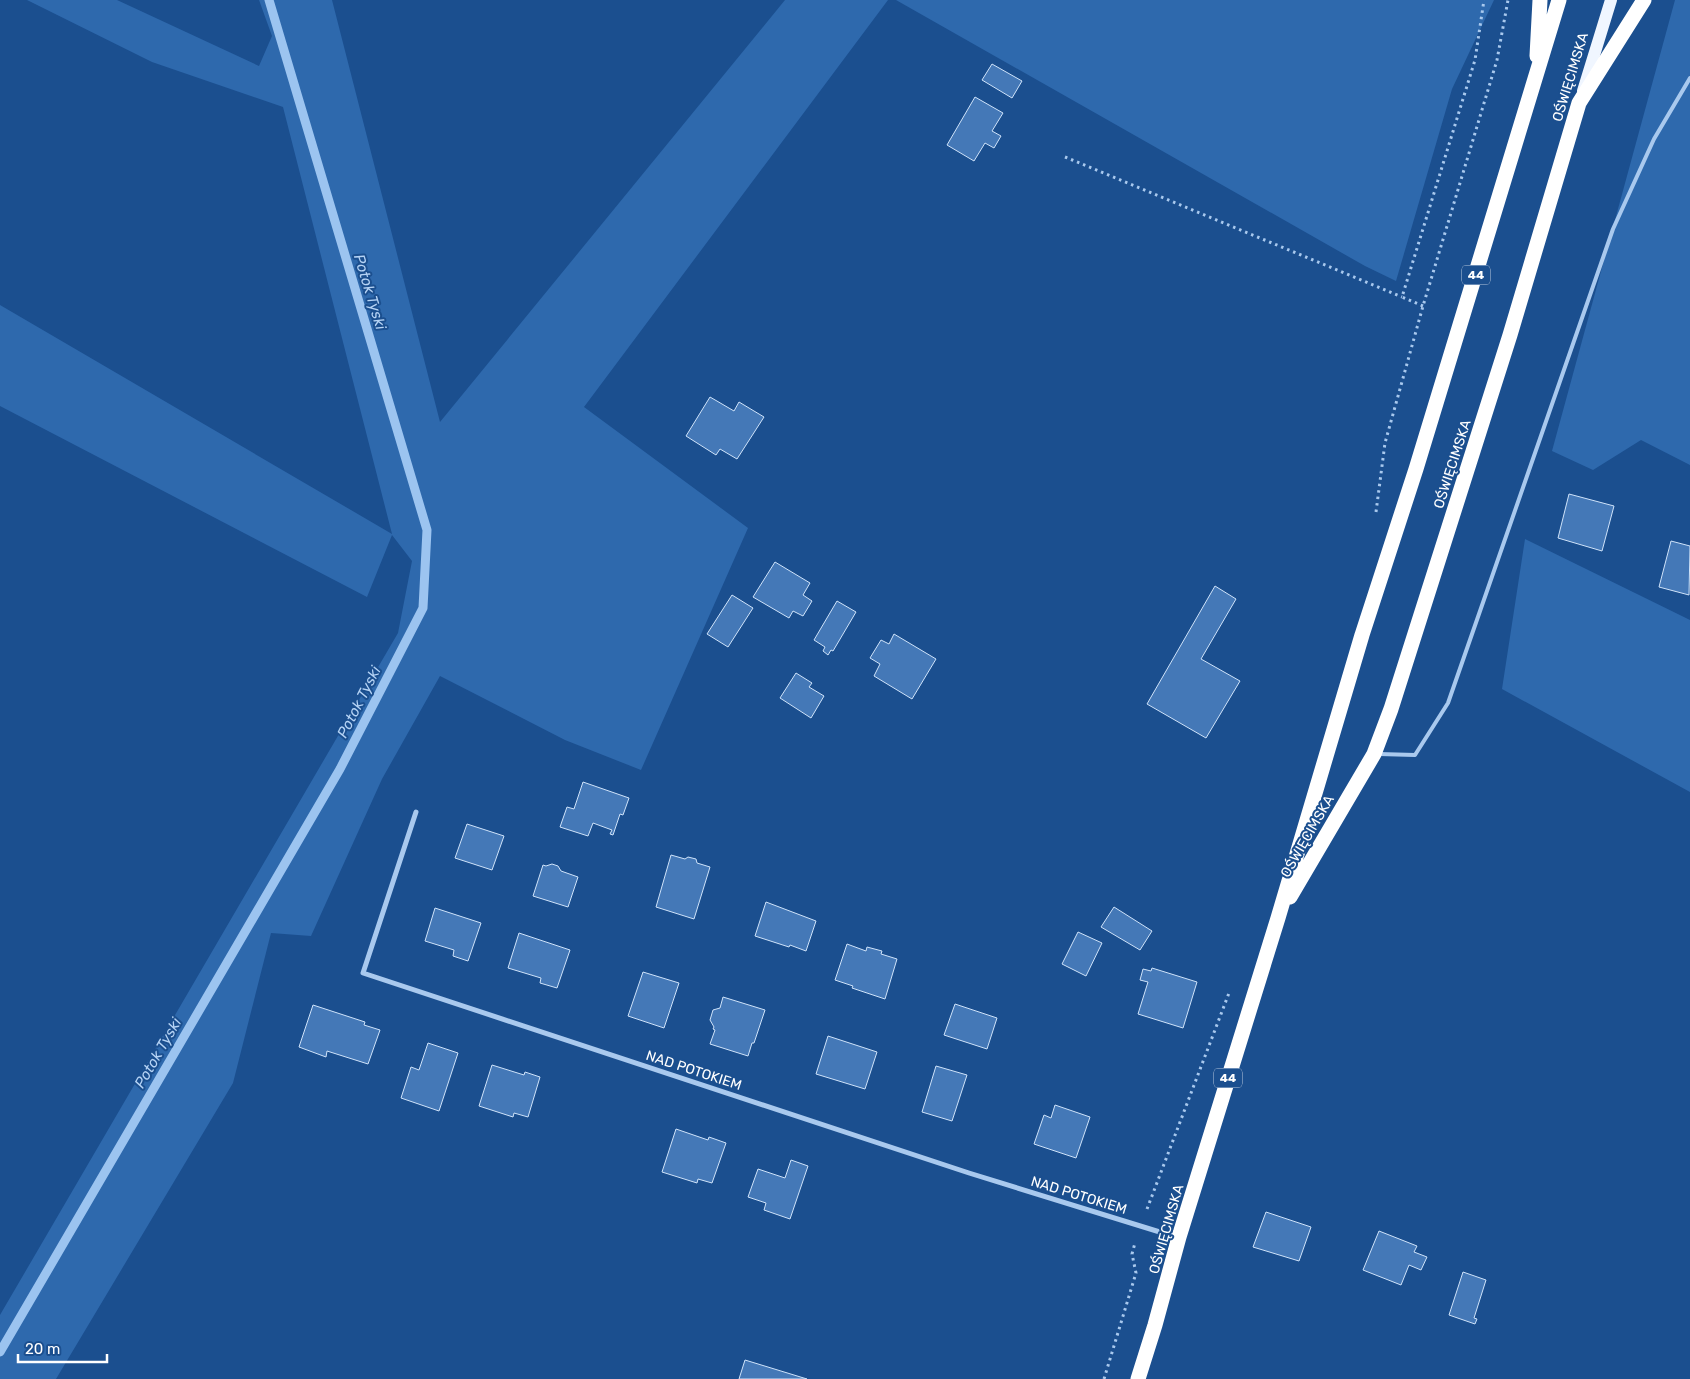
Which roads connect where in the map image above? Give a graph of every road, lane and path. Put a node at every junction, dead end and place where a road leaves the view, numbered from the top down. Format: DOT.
graph roads {
  1 [pos="1484,0"];
  2 [pos="1508,0"];
  3 [pos="1540,0"];
  4 [pos="1559,0"];
  5 [pos="1611,0"];
  6 [pos="1644,0"];
  7 [pos="1690,78"];
  8 [pos="1535,82"];
  9 [pos="1579,103"];
  10 [pos="1065,158"];
  11 [pos="1402,297"];
  12 [pos="1423,306"];
  13 [pos="1375,520"];
  14 [pos="1374,754"];
  15 [pos="416,812"];
  16 [pos="1278,918"];
  17 [pos="1231,987"];
  18 [pos="1140,1226"];
  19 [pos="1179,1238"];
  20 [pos="1141,1378"];
  21 [pos="1104,1379"];
  1 -- 11 [label="path"];
  2 -- 12 [label="path"];
  3 -- 8 [label="highway"];
  4 -- 8 [label="highway, OŚWIĘCIMSKA / 44"];
  5 -- 9 [label="main road, OŚWIĘCIMSKA / 44"];
  6 -- 9 [label="highway"];
  7 -- 14 [label="lane"];
  8 -- 16 [label="highway, OŚWIĘCIMSKA / 44"];
  9 -- 14 [label="highway, OŚWIĘCIMSKA / 44"];
  10 -- 11 [label="path"];
  11 -- 12 [label="path"];
  12 -- 13 [label="path"];
  14 -- 16 [label="highway, OŚWIĘCIMSKA / 44"];
  15 -- 18 [label="street, NAD POTOKIEM"];
  16 -- 19 [label="highway, OŚWIĘCIMSKA / 44"];
  17 -- 18 [label="path"];
  18 -- 19 [label="street, NAD POTOKIEM"];
  18 -- 21 [label="path"];
  19 -- 20 [label="highway, OŚWIĘCIMSKA / 44"];
}
